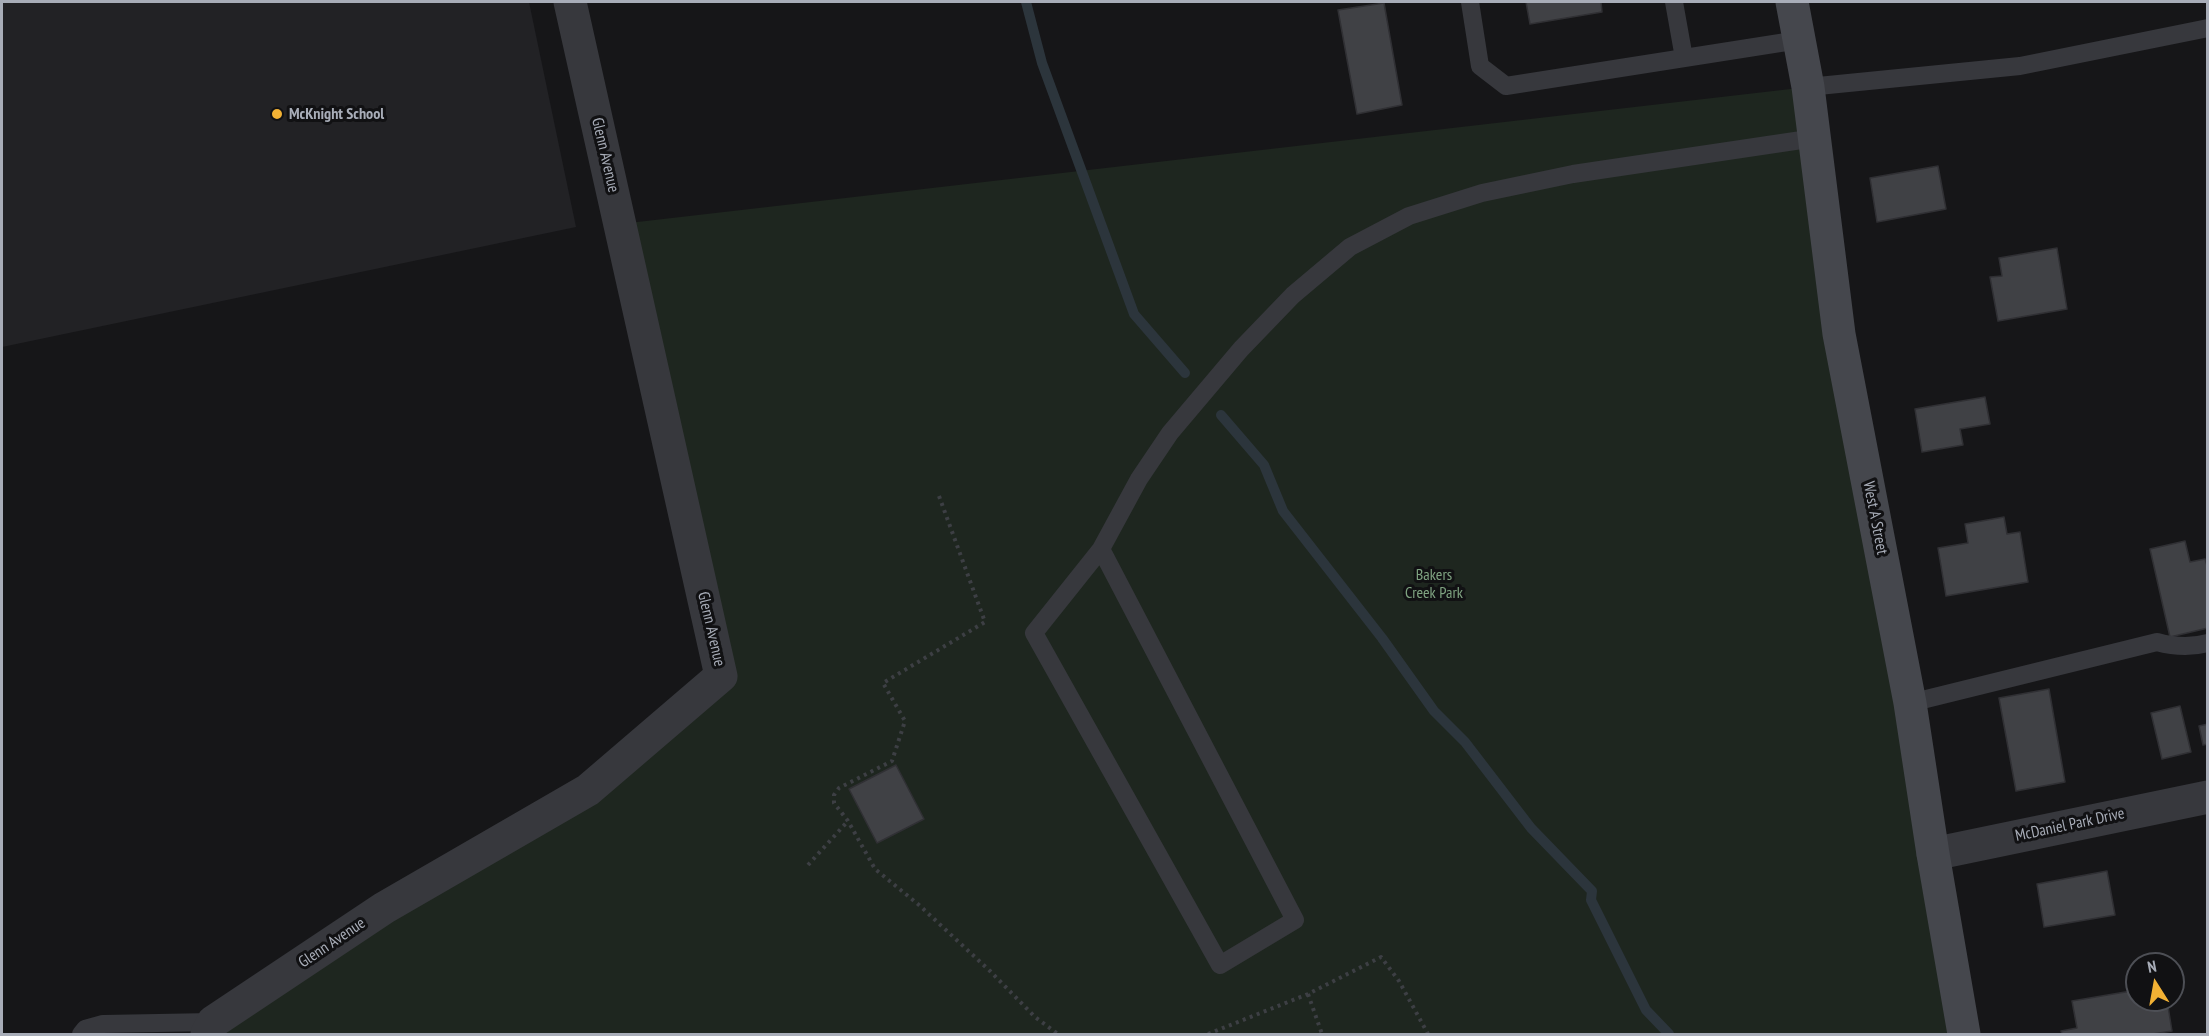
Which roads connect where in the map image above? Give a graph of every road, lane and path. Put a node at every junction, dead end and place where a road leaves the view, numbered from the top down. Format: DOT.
graph roads {
  1 [pos="570,2"];
  2 [pos="1470,2"];
  3 [pos="1674,2"];
  4 [pos="1792,2"];
  5 [pos="2208,28"];
  6 [pos="1799,40"];
  7 [pos="1684,58"];
  8 [pos="1808,87"];
  9 [pos="1815,138"];
  10 [pos="939,496"];
  11 [pos="1101,549"];
  12 [pos="2208,643"];
  13 [pos="1910,703"];
  14 [pos="2208,796"];
  15 [pos="848,821"];
  16 [pos="1933,854"];
  17 [pos="808,865"];
  18 [pos="1308,994"];
  19 [pos="210,1029"];
  20 [pos="81,1035"];
  21 [pos="1058,1035"];
  22 [pos="1208,1035"];
  23 [pos="1322,1035"];
  24 [pos="1428,1035"];
  25 [pos="1964,1035"];
  1 -- 19 [label="street, Glenn Avenue"];
  2 -- 7 [label="lane"];
  3 -- 7 [label="lane"];
  4 -- 6 [label="street, West A Street"];
  5 -- 8 [label="lane"];
  6 -- 7 [label="lane"];
  6 -- 8 [label="street, West A Street"];
  8 -- 9 [label="street, West A Street"];
  9 -- 11 [label="lane"];
  9 -- 13 [label="street, West A Street"];
  10 -- 15 [label="path"];
  11 -- 11 [label="lane"];
  12 -- 13 [label="lane"];
  13 -- 16 [label="street, West A Street"];
  14 -- 16 [label="street, McDaniel Park Drive"];
  15 -- 17 [label="path"];
  15 -- 21 [label="path"];
  16 -- 25 [label="street, West A Street"];
  18 -- 22 [label="path"];
  18 -- 23 [label="path"];
  18 -- 24 [label="path"];
  19 -- 20 [label="lane"];
}
